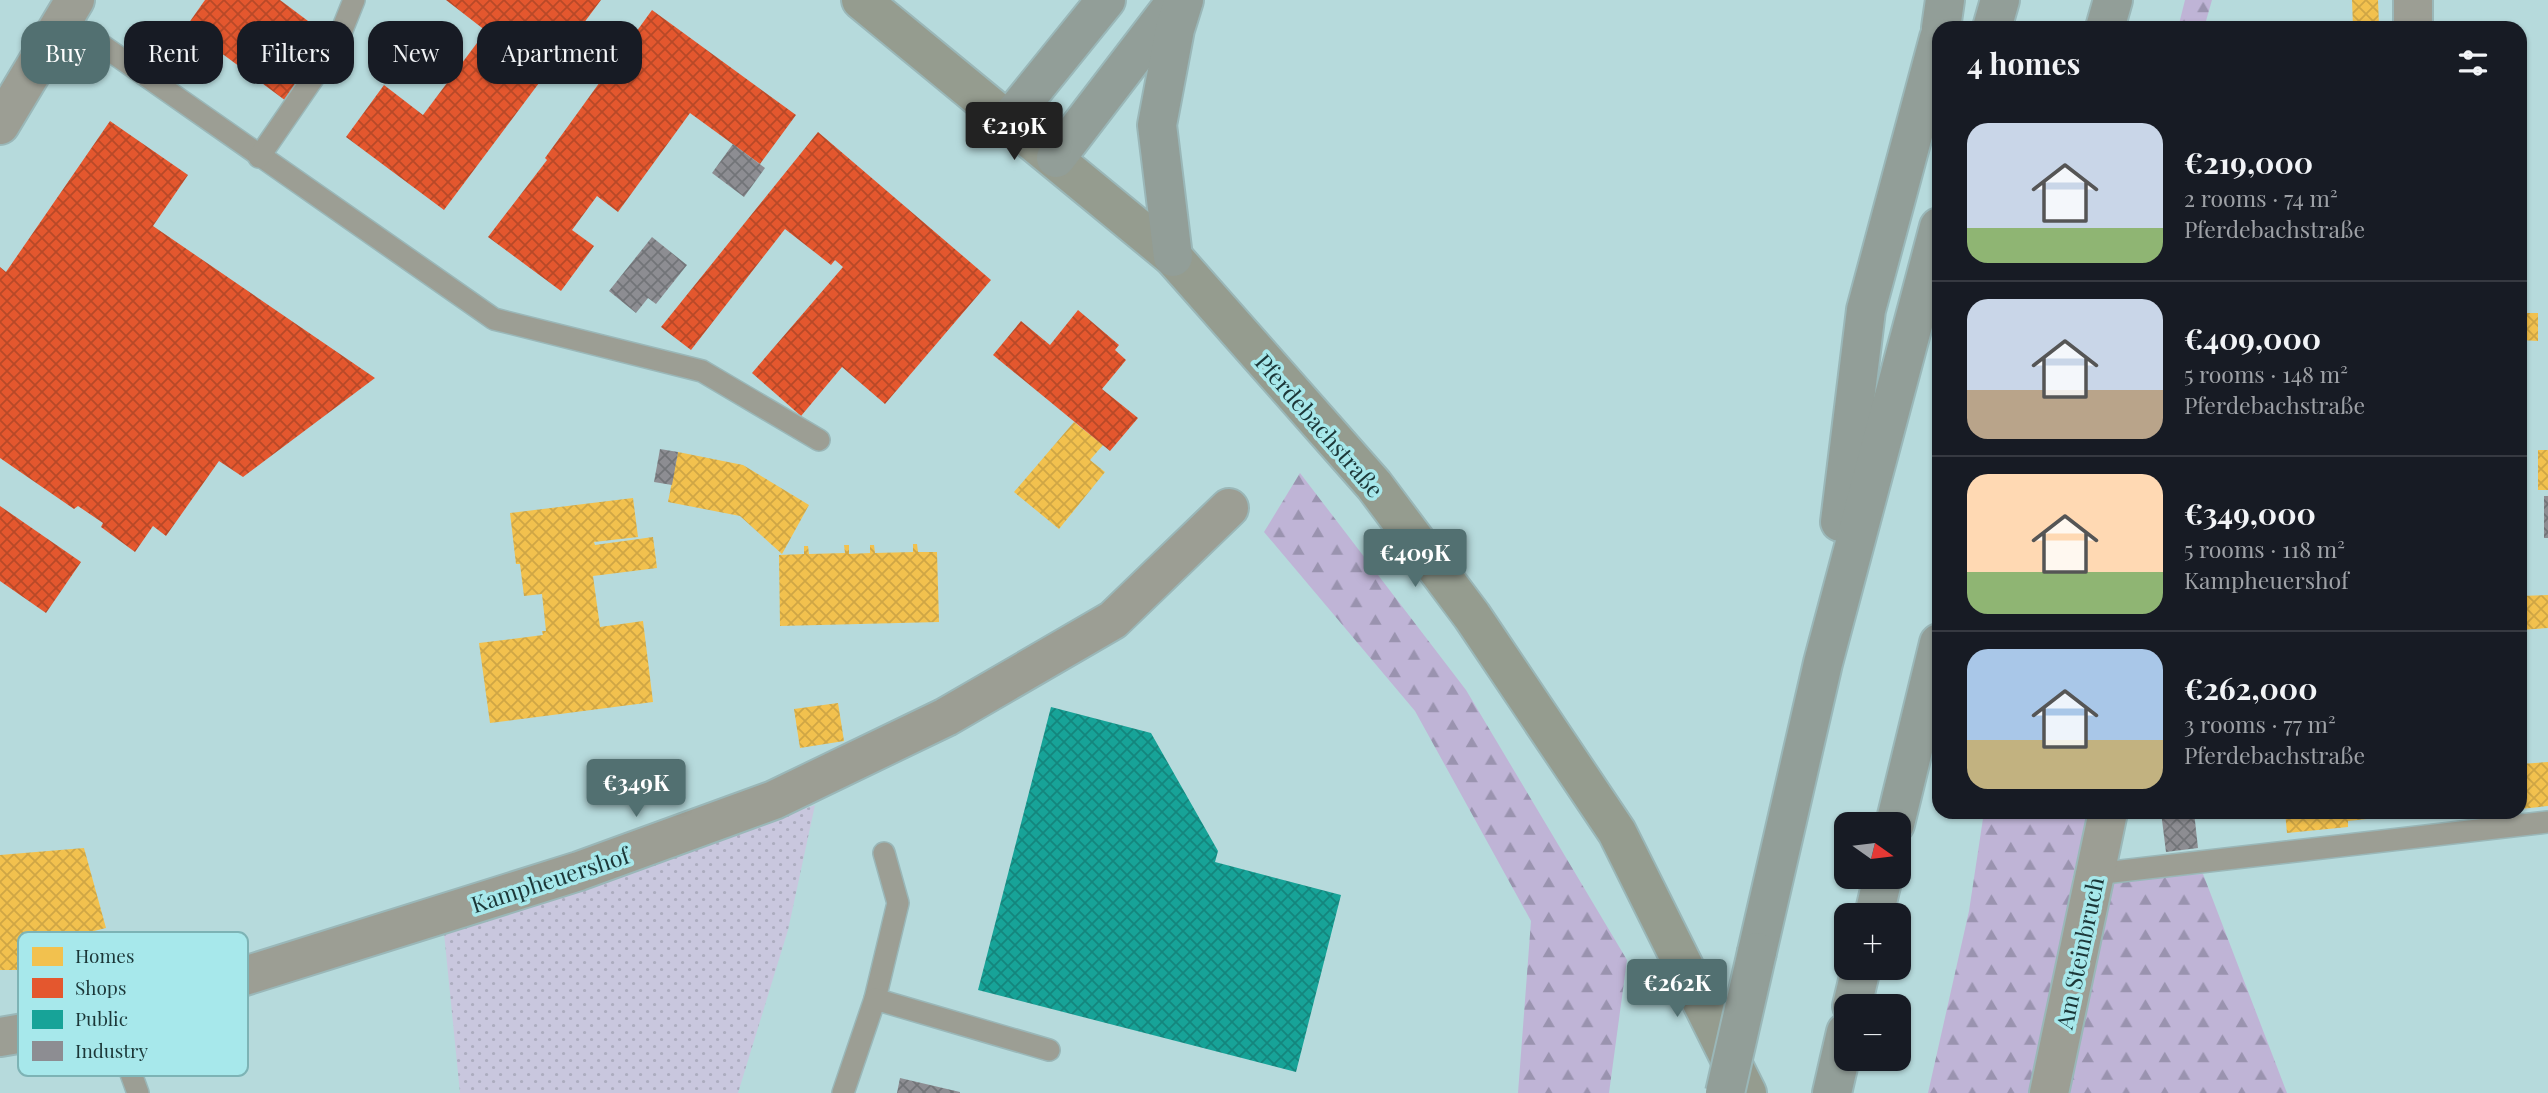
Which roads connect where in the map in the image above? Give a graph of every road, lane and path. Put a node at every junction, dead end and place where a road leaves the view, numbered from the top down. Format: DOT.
graph roads {
  1 [pos="355,0"];
  2 [pos="862,0"];
  3 [pos="1106,0"];
  4 [pos="1177,0"];
  5 [pos="1184,0"];
  6 [pos="1945,0"];
  7 [pos="2000,0"];
  8 [pos="2113,0"];
  9 [pos="2413,0"];
  10 [pos="69,9"];
  11 [pos="1942,21"];
  12 [pos="1994,21"];
  13 [pos="2107,21"];
  14 [pos="2413,21"];
  15 [pos="1932,64"];
  16 [pos="1009,120"];
  17 [pos="0,125"];
  18 [pos="260,157"];
  19 [pos="1056,158"];
  20 [pos="1932,253"];
  21 [pos="1173,257"];
  22 [pos="819,440"];
  23 [pos="1228,508"];
  24 [pos="1823,663"];
  25 [pos="1932,672"];
  26 [pos="1898,812"];
  27 [pos="2107,819"];
  28 [pos="2548,821"];
  29 [pos="884,853"];
  30 [pos="2095,874"];
  31 [pos="248,975"];
  32 [pos="875,999"];
  33 [pos="18,1034"];
  34 [pos="0,1037"];
  35 [pos="1049,1051"];
  36 [pos="1837,1071"];
  37 [pos="132,1076"];
  38 [pos="138,1093"];
  39 [pos="843,1093"];
  40 [pos="1725,1093"];
  41 [pos="1746,1093"];
  42 [pos="1832,1093"];
  43 [pos="2049,1093"];
  1 -- 18 [label="lane"];
  2 -- 16 [label="main road, Pferdebachstraße"];
  3 -- 16 [label="highway"];
  4 -- 19 [label="highway"];
  5 -- 21 [label="highway"];
  6 -- 11 [label="highway"];
  7 -- 12 [label="highway"];
  8 -- 13 [label="highway"];
  9 -- 14 [label="street"];
  10 -- 17 [label="street"];
  10 -- 18 [label="lane"];
  15 -- 24 [label="highway"];
  16 -- 19 [label="main road, Pferdebachstraße"];
  18 -- 22 [label="lane"];
  19 -- 21 [label="main road, Pferdebachstraße"];
  20 -- 24 [label="highway"];
  21 -- 41 [label="main road, Pferdebachstraße"];
  23 -- 31 [label="street, Kampheuershof"];
  24 -- 40 [label="highway, bridge"];
  25 -- 26 [label="highway"];
  27 -- 30 [label="street, Am Steinbruch"];
  28 -- 30 [label="lane"];
  29 -- 32 [label="lane"];
  30 -- 43 [label="street, Am Steinbruch"];
  32 -- 35 [label="lane"];
  32 -- 39 [label="lane"];
  33 -- 34 [label="street, Kampheuershof"];
  36 -- 42 [label="highway"];
  37 -- 38 [label="lane"];
}
